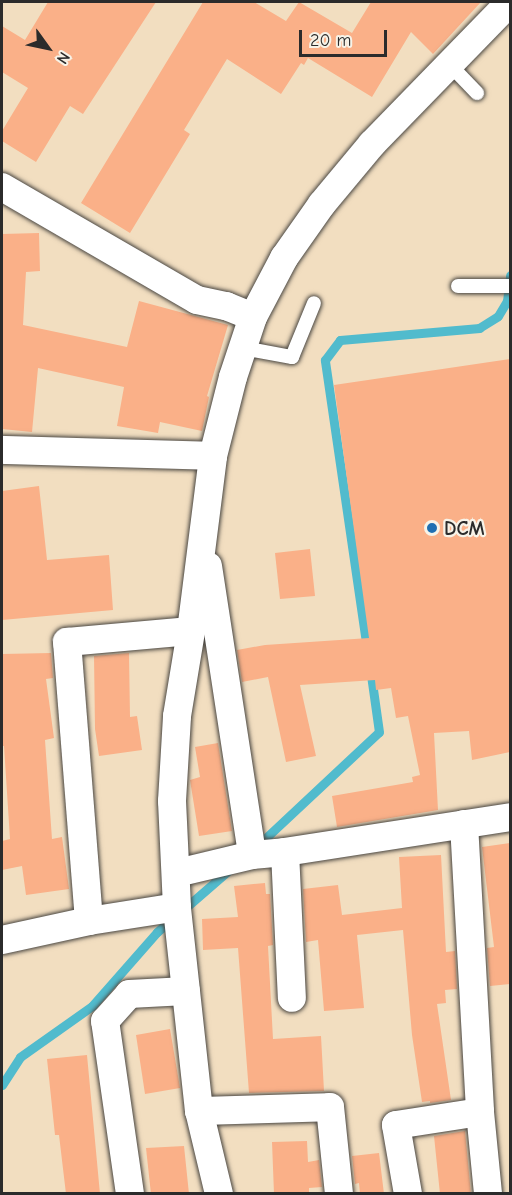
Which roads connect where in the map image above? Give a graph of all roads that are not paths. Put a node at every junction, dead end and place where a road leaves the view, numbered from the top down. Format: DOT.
graph roads {
  1 [pos="510,2"];
  2 [pos="450,65"];
  3 [pos="477,93"];
  4 [pos="2,187"];
  5 [pos="510,285"];
  6 [pos="458,286"];
  7 [pos="314,303"];
  8 [pos="253,317"];
  9 [pos="243,348"];
  10 [pos="2,450"];
  11 [pos="213,456"];
  12 [pos="203,527"];
  13 [pos="191,631"];
  14 [pos="510,817"];
  15 [pos="464,824"];
  16 [pos="285,852"];
  17 [pos="252,855"];
  18 [pos="177,873"];
  19 [pos="177,907"];
  20 [pos="89,921"];
  21 [pos="2,940"];
  22 [pos="186,992"];
  23 [pos="292,998"];
  24 [pos="199,1111"];
  25 [pos="480,1112"];
  26 [pos="130,1194"];
  27 [pos="219,1194"];
  28 [pos="339,1194"];
  29 [pos="408,1194"];
  30 [pos="488,1194"];
  1 -- 2 [label="street"];
  2 -- 3 [label="lane"];
  2 -- 8 [label="street"];
  4 -- 8 [label="street"];
  5 -- 6 [label="lane"];
  7 -- 9 [label="lane"];
  8 -- 9 [label="street"];
  9 -- 11 [label="street"];
  10 -- 11 [label="street"];
  11 -- 12 [label="street"];
  12 -- 13 [label="street"];
  12 -- 17 [label="street"];
  13 -- 18 [label="street"];
  13 -- 20 [label="street"];
  14 -- 15 [label="street"];
  15 -- 16 [label="street"];
  15 -- 25 [label="street"];
  16 -- 17 [label="street"];
  16 -- 23 [label="street"];
  17 -- 18 [label="street"];
  18 -- 19 [label="street"];
  19 -- 20 [label="street"];
  19 -- 22 [label="street"];
  20 -- 21 [label="street"];
  22 -- 24 [label="street"];
  22 -- 26 [label="street"];
  24 -- 27 [label="street"];
  24 -- 28 [label="street"];
  25 -- 29 [label="street"];
  25 -- 30 [label="street"];
}
